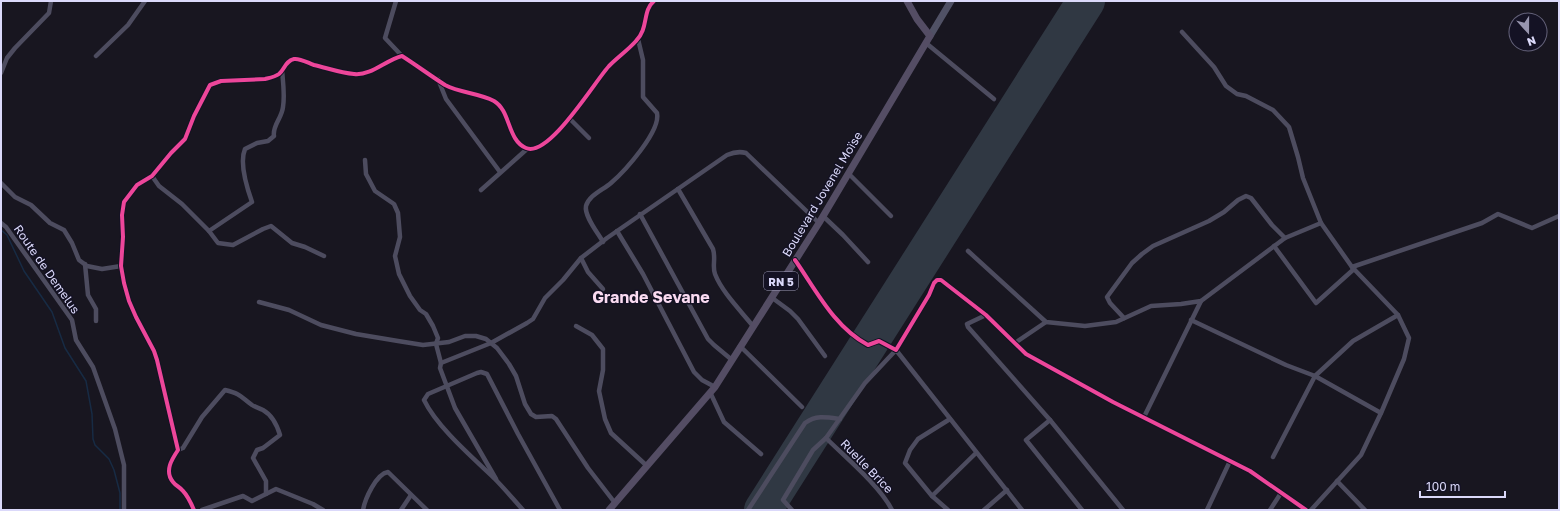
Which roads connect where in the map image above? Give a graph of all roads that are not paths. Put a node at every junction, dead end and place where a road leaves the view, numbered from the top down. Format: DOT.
graph roads {
  1 [pos="51,1"];
  2 [pos="145,1"];
  3 [pos="396,1"];
  4 [pos="654,1"];
  5 [pos="907,1"];
  6 [pos="951,1"];
  7 [pos="1182,32"];
  8 [pos="930,36"];
  9 [pos="638,39"];
  10 [pos="926,42"];
  11 [pos="96,56"];
  12 [pos="402,56"];
  13 [pos="282,70"];
  14 [pos="1,73"];
  15 [pos="438,80"];
  16 [pos="994,99"];
  17 [pos="570,119"];
  18 [pos="589,138"];
  19 [pos="527,149"];
  20 [pos="365,160"];
  21 [pos="500,172"];
  22 [pos="848,173"];
  23 [pos="152,176"];
  24 [pos="1,183"];
  25 [pos="678,189"];
  26 [pos="480,190"];
  27 [pos="640,214"];
  28 [pos="823,216"];
  29 [pos="891,216"];
  30 [pos="1559,216"];
  31 [pos="1,223"];
  32 [pos="819,223"];
  33 [pos="1321,223"];
  34 [pos="209,230"];
  35 [pos="617,231"];
  36 [pos="1285,238"];
  37 [pos="602,242"];
  38 [pos="1274,246"];
  39 [pos="968,251"];
  40 [pos="324,256"];
  41 [pos="581,258"];
  42 [pos="795,260"];
  43 [pos="868,262"];
  44 [pos="85,264"];
  45 [pos="122,266"];
  46 [pos="1353,268"];
  47 [pos="603,289"];
  48 [pos="771,297"];
  49 [pos="1201,301"];
  50 [pos="259,302"];
  51 [pos="986,315"];
  52 [pos="1398,315"];
  53 [pos="1124,318"];
  54 [pos="1191,320"];
  55 [pos="96,321"];
  56 [pos="1046,322"];
  57 [pos="576,326"];
  58 [pos="752,326"];
  59 [pos="491,343"];
  60 [pos="1015,343"];
  61 [pos="436,344"];
  62 [pos="740,346"];
  63 [pos="896,350"];
  64 [pos="825,356"];
  65 [pos="732,360"];
  66 [pos="441,363"];
  67 [pos="1315,376"];
  68 [pos="446,386"];
  69 [pos="712,389"];
  70 [pos="802,407"];
  71 [pos="1381,413"];
  72 [pos="1144,417"];
  73 [pos="950,418"];
  74 [pos="840,419"];
  75 [pos="1050,420"];
  76 [pos="826,438"];
  77 [pos="178,450"];
  78 [pos="976,453"];
  79 [pos="762,454"];
  80 [pos="1273,457"];
  81 [pos="1230,461"];
  82 [pos="647,466"];
  83 [pos="496,480"];
  84 [pos="1337,481"];
  85 [pos="1007,490"];
  86 [pos="1281,493"];
  87 [pos="266,494"];
  88 [pos="412,495"];
  89 [pos="932,496"];
  90 [pos="615,503"];
  91 [pos="124,510"];
  92 [pos="194,510"];
  93 [pos="202,510"];
  94 [pos="323,510"];
  95 [pos="362,510"];
  96 [pos="401,510"];
  97 [pos="427,510"];
  98 [pos="523,510"];
  99 [pos="560,510"];
  100 [pos="609,510"];
  101 [pos="748,510"];
  102 [pos="792,510"];
  103 [pos="892,510"];
  104 [pos="948,510"];
  105 [pos="984,510"];
  106 [pos="1022,510"];
  107 [pos="1082,510"];
  108 [pos="1123,510"];
  109 [pos="1207,510"];
  110 [pos="1270,510"];
  111 [pos="1306,510"];
  112 [pos="1311,510"];
  113 [pos="1365,510"];
  1 -- 14 [label="street"];
  2 -- 11 [label="street"];
  3 -- 12 [label="street"];
  4 -- 9 [label="street"];
  5 -- 8 [label="main road"];
  6 -- 8 [label="main road"];
  7 -- 33 [label="street"];
  8 -- 10 [label="main road, Boulevard Jovenel Moïse / RN 5"];
  9 -- 17 [label="street"];
  9 -- 37 [label="street"];
  10 -- 16 [label="street"];
  10 -- 22 [label="main road, Boulevard Jovenel Moïse / RN 5"];
  12 -- 13 [label="street"];
  12 -- 15 [label="street"];
  13 -- 23 [label="street"];
  13 -- 34 [label="street"];
  15 -- 19 [label="street"];
  15 -- 21 [label="street"];
  17 -- 18 [label="street"];
  17 -- 19 [label="street"];
  19 -- 21 [label="street"];
  20 -- 61 [label="street"];
  21 -- 26 [label="street"];
  22 -- 28 [label="main road, Boulevard Jovenel Moïse / RN 5"];
  22 -- 29 [label="street"];
  23 -- 34 [label="street"];
  23 -- 45 [label="street"];
  24 -- 44 [label="street"];
  25 -- 27 [label="street"];
  25 -- 32 [label="street"];
  25 -- 58 [label="street"];
  27 -- 35 [label="street"];
  27 -- 65 [label="street"];
  28 -- 32 [label="main road, Boulevard Jovenel Moïse / RN 5"];
  28 -- 43 [label="street"];
  30 -- 46 [label="street"];
  31 -- 91 [label="street, Route de Demelus"];
  32 -- 42 [label="main road, Boulevard Jovenel Moïse / RN 5"];
  33 -- 36 [label="street"];
  33 -- 46 [label="street"];
  34 -- 40 [label="street"];
  35 -- 37 [label="street"];
  35 -- 69 [label="street"];
  36 -- 38 [label="street"];
  36 -- 53 [label="street"];
  37 -- 41 [label="street"];
  38 -- 46 [label="street"];
  38 -- 49 [label="street"];
  39 -- 56 [label="street"];
  41 -- 47 [label="street"];
  41 -- 59 [label="street"];
  42 -- 48 [label="main road, Boulevard Jovenel Moïse / RN 5"];
  42 -- 63 [label="street"];
  44 -- 45 [label="street"];
  44 -- 55 [label="street"];
  45 -- 77 [label="street"];
  46 -- 52 [label="street"];
  48 -- 58 [label="main road, Boulevard Jovenel Moïse / RN 5"];
  48 -- 64 [label="street"];
  49 -- 53 [label="street"];
  49 -- 54 [label="street"];
  50 -- 61 [label="street"];
  51 -- 60 [label="street"];
  51 -- 63 [label="street"];
  51 -- 75 [label="street"];
  52 -- 67 [label="street"];
  52 -- 71 [label="street"];
  53 -- 56 [label="street"];
  54 -- 67 [label="street"];
  54 -- 72 [label="street"];
  56 -- 60 [label="street"];
  57 -- 82 [label="street"];
  58 -- 62 [label="main road, Boulevard Jovenel Moïse / RN 5"];
  59 -- 61 [label="street"];
  59 -- 66 [label="street"];
  59 -- 90 [label="street"];
  60 -- 72 [label="street"];
  61 -- 66 [label="street"];
  62 -- 65 [label="main road, Boulevard Jovenel Moïse / RN 5"];
  62 -- 70 [label="street"];
  63 -- 73 [label="street"];
  63 -- 74 [label="street"];
  65 -- 69 [label="main road, Boulevard Jovenel Moïse / RN 5"];
  66 -- 68 [label="street"];
  67 -- 71 [label="street"];
  67 -- 80 [label="street"];
  68 -- 83 [label="street"];
  68 -- 83 [label="street"];
  68 -- 99 [label="street"];
  69 -- 79 [label="street"];
  69 -- 82 [label="main road, Boulevard Jovenel Moïse / RN 5"];
  71 -- 84 [label="street"];
  72 -- 81 [label="street"];
  73 -- 78 [label="street"];
  73 -- 89 [label="street"];
  74 -- 76 [label="street"];
  74 -- 101 [label="street"];
  75 -- 107 [label="street"];
  75 -- 108 [label="street"];
  76 -- 102 [label="street"];
  76 -- 103 [label="street, Ruelle Brice"];
  77 -- 87 [label="street"];
  77 -- 92 [label="street"];
  78 -- 85 [label="street"];
  78 -- 89 [label="street"];
  81 -- 86 [label="street"];
  81 -- 109 [label="street"];
  82 -- 90 [label="main road, Boulevard Jovenel Moïse / RN 5"];
  83 -- 98 [label="street"];
  84 -- 112 [label="street"];
  84 -- 113 [label="street"];
  85 -- 105 [label="street"];
  85 -- 106 [label="street"];
  86 -- 110 [label="street"];
  86 -- 111 [label="street"];
  87 -- 93 [label="street"];
  87 -- 94 [label="street"];
  88 -- 95 [label="street"];
  88 -- 96 [label="street"];
  88 -- 97 [label="street"];
  89 -- 104 [label="street"];
  90 -- 100 [label="main road, Boulevard Jovenel Moïse / RN 5"];
}
